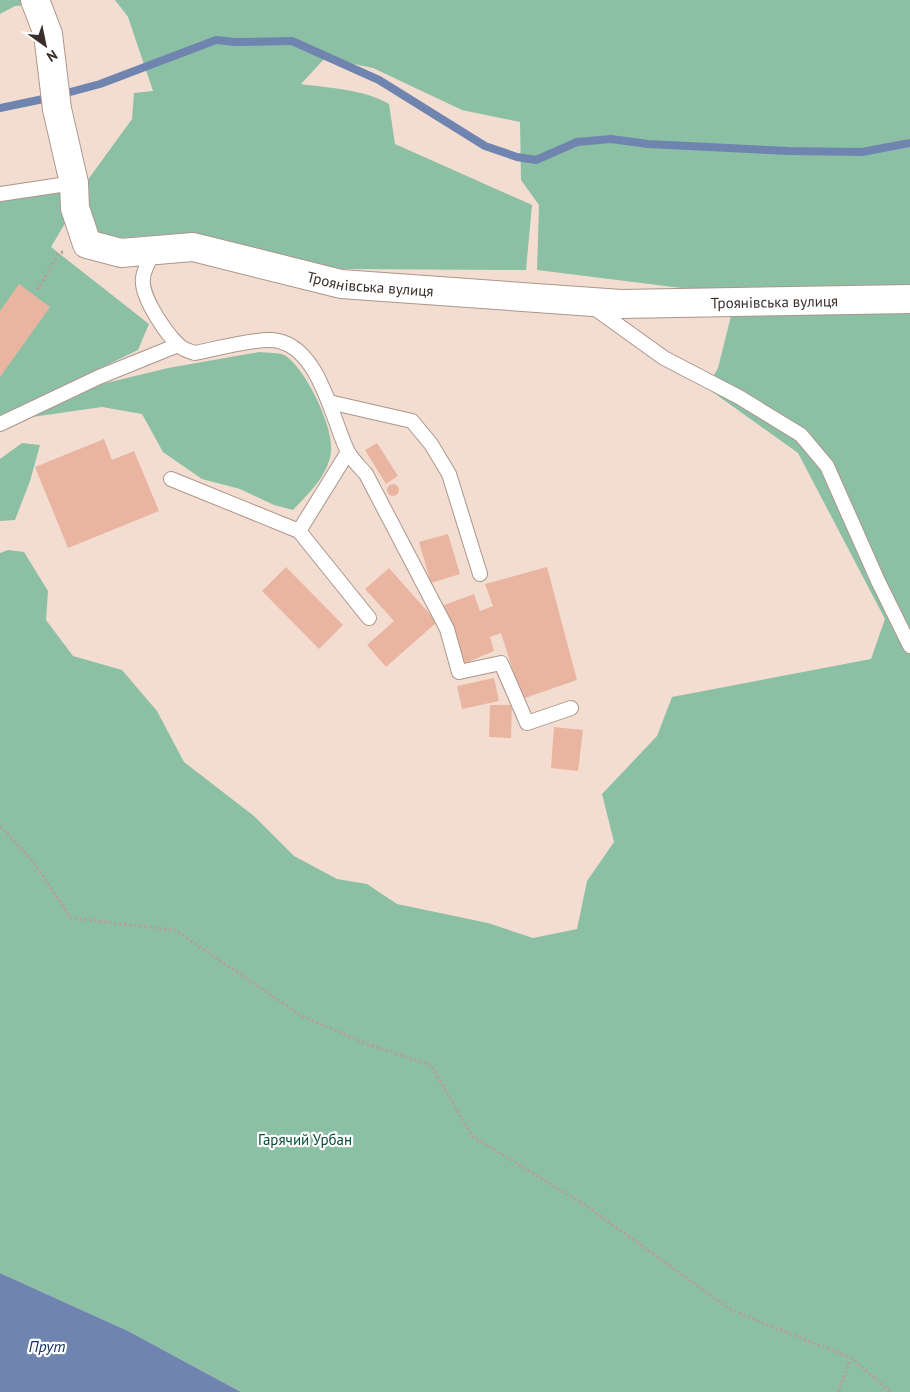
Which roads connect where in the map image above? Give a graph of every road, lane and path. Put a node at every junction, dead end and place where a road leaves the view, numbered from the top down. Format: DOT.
graph roads {
  1 [pos="35,0"];
  2 [pos="74,183"];
  3 [pos="0,194"];
  4 [pos="87,244"];
  5 [pos="155,249"];
  6 [pos="37,290"];
  7 [pos="910,299"];
  8 [pos="585,300"];
  9 [pos="178,345"];
  10 [pos="329,402"];
  11 [pos="0,424"];
  12 [pos="348,452"];
  13 [pos="171,479"];
  14 [pos="299,531"];
  15 [pos="480,574"];
  16 [pos="370,618"];
  17 [pos="910,646"];
  18 [pos="571,708"];
  19 [pos="0,826"];
  20 [pos="851,1358"];
  21 [pos="838,1392"];
  22 [pos="891,1392"];
  1 -- 2 [label="street"];
  2 -- 3 [label="lane"];
  2 -- 4 [label="street"];
  4 -- 5 [label="street, Троянівська вулиця"];
  4 -- 6 [label="path"];
  5 -- 8 [label="street, Троянівська вулиця"];
  5 -- 9 [label="lane"];
  7 -- 8 [label="street, Троянівська вулиця"];
  8 -- 17 [label="lane"];
  9 -- 10 [label="lane"];
  9 -- 11 [label="lane"];
  10 -- 12 [label="lane"];
  10 -- 15 [label="lane"];
  12 -- 14 [label="lane"];
  12 -- 18 [label="lane"];
  13 -- 14 [label="lane"];
  14 -- 16 [label="lane"];
  19 -- 20 [label="path"];
  20 -- 21 [label="path"];
  20 -- 22 [label="path"];
}
